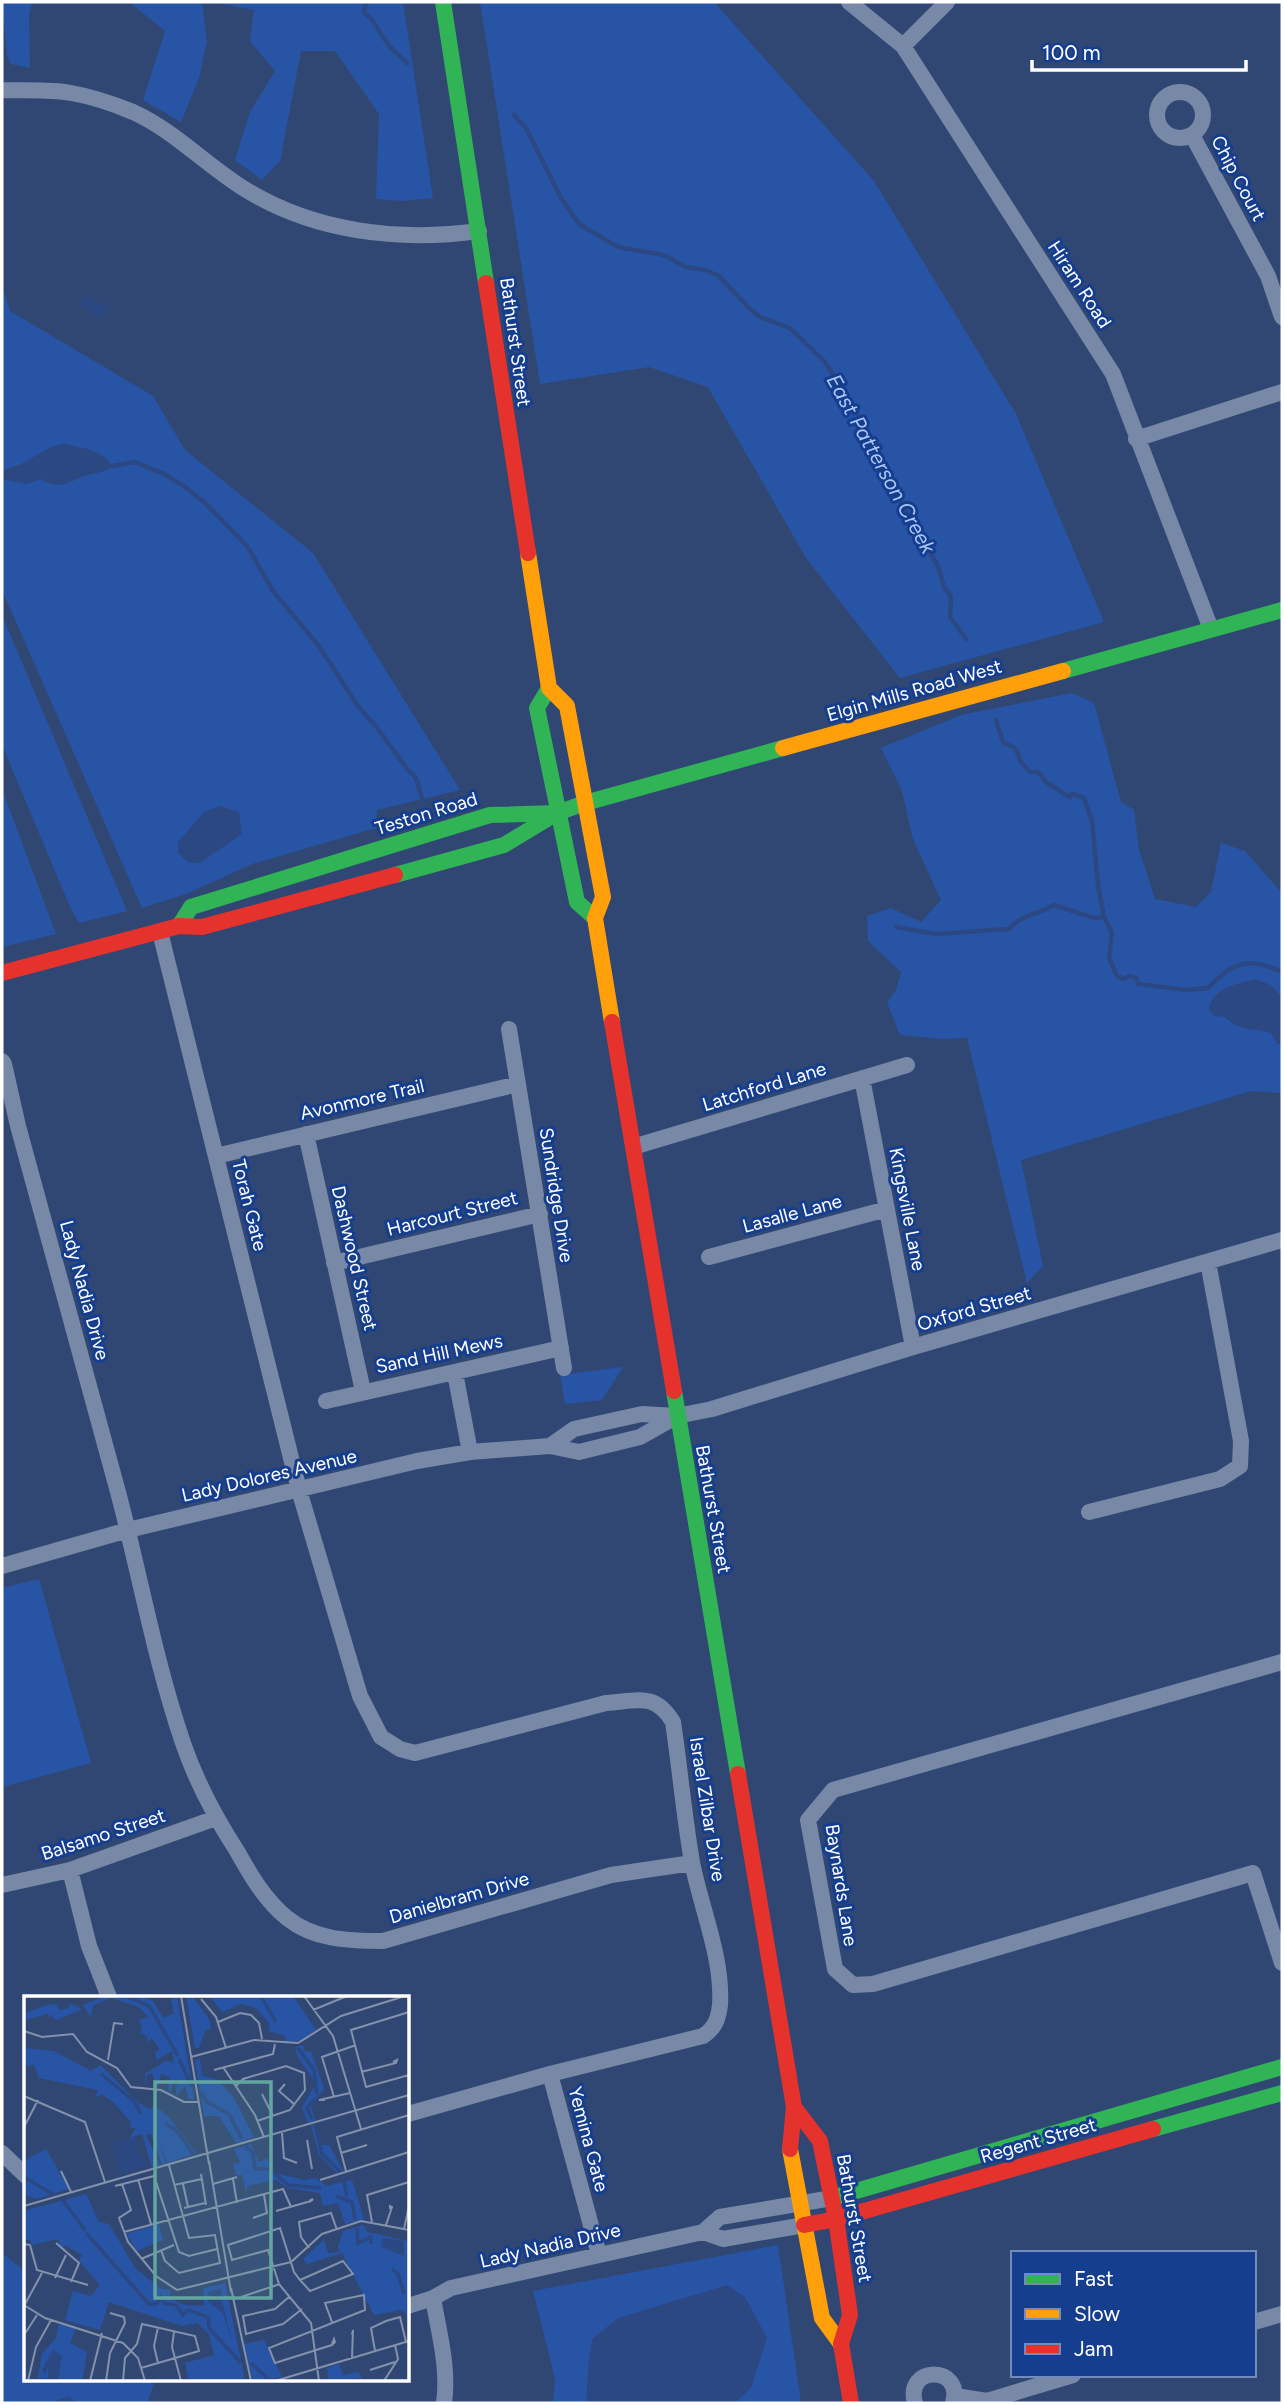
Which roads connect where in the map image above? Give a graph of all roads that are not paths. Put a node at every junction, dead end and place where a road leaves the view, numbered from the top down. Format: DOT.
graph roads {
  1 [pos="443,2"];
  2 [pos="849,2"];
  3 [pos="947,2"];
  4 [pos="903,46"];
  5 [pos="2,90"];
  6 [pos="1192,135"];
  7 [pos="479,231"];
  8 [pos="1282,317"];
  9 [pos="1282,392"];
  10 [pos="1136,439"];
  11 [pos="1282,610"];
  12 [pos="1211,629"];
  13 [pos="549,688"];
  14 [pos="585,803"];
  15 [pos="557,813"];
  16 [pos="595,918"];
  17 [pos="179,926"];
  18 [pos="160,932"];
  19 [pos="2,972"];
  20 [pos="509,1030"];
  21 [pos="2,1061"];
  22 [pos="907,1065"];
  23 [pos="862,1079"];
  24 [pos="518,1084"];
  25 [pos="306,1134"];
  26 [pos="633,1147"];
  27 [pos="216,1156"];
  28 [pos="887,1209"];
  29 [pos="540,1214"];
  30 [pos="1282,1240"];
  31 [pos="709,1257"];
  32 [pos="1208,1262"];
  33 [pos="334,1264"];
  34 [pos="913,1347"];
  35 [pos="561,1348"];
  36 [pos="564,1368"];
  37 [pos="455,1373"];
  38 [pos="363,1391"];
  39 [pos="326,1401"];
  40 [pos="677,1416"];
  41 [pos="550,1446"];
  42 [pos="470,1452"];
  43 [pos="299,1490"];
  44 [pos="1089,1512"];
  45 [pos="128,1530"];
  46 [pos="2,1566"];
  47 [pos="1282,1662"];
  48 [pos="216,1818"];
  49 [pos="692,1863"];
  50 [pos="70,1870"];
  51 [pos="2,1885"];
  52 [pos="1282,1963"];
  53 [pos="110,1996"];
  54 [pos="1282,2067"];
  55 [pos="550,2074"];
  56 [pos="1282,2093"];
  57 [pos="794,2107"];
  58 [pos="410,2113"];
  59 [pos="2,2153"];
  60 [pos="24,2174"];
  61 [pos="832,2198"];
  62 [pos="800,2203"];
  63 [pos="836,2219"];
  64 [pos="804,2225"];
  65 [pos="703,2232"];
  66 [pos="599,2255"];
  67 [pos="433,2298"];
  68 [pos="410,2305"];
  69 [pos="1282,2314"];
  70 [pos="1256,2321"];
  71 [pos="841,2344"];
  72 [pos="1066,2377"];
  73 [pos="954,2400"];
  74 [pos="444,2403"];
  75 [pos="851,2403"];
  76 [pos="915,2403"];
  1 -- 7 [label="main road, Bathurst Street"];
  2 -- 4 [label="street, Hiram Road"];
  3 -- 4 [label="street"];
  4 -- 10 [label="street, Hiram Road"];
  5 -- 7 [label="street"];
  6 -- 8 [label="street, Chip Court"];
  7 -- 13 [label="main road, Bathurst Street"];
  9 -- 10 [label="street"];
  10 -- 12 [label="street, Hiram Road"];
  11 -- 12 [label="main road, Elgin Mills Road West"];
  12 -- 14 [label="main road, Elgin Mills Road West"];
  13 -- 14 [label="main road, Bathurst Street"];
  13 -- 15 [label="main road, Bathurst Street"];
  14 -- 15 [label="main road, Elgin Mills Road West"];
  14 -- 16 [label="main road, Bathurst Street"];
  15 -- 16 [label="main road, Bathurst Street"];
  15 -- 17 [label="main road, Teston Road"];
  15 -- 17 [label="main road, Teston Road"];
  16 -- 26 [label="main road, Bathurst Street"];
  17 -- 18 [label="main road, Teston Road"];
  18 -- 19 [label="main road, Teston Road"];
  18 -- 27 [label="street, Torah Gate"];
  20 -- 24 [label="street, Sundridge Drive"];
  21 -- 45 [label="street, Lady Nadia Drive"];
  22 -- 23 [label="street, Latchford Lane"];
  23 -- 26 [label="street, Latchford Lane"];
  23 -- 28 [label="street, Kingsville Lane"];
  24 -- 25 [label="street, Avonmore Trail"];
  24 -- 29 [label="street, Sundridge Drive"];
  25 -- 27 [label="street, Avonmore Trail"];
  25 -- 33 [label="street, Dashwood Street"];
  26 -- 40 [label="main road, Bathurst Street"];
  27 -- 43 [label="street, Torah Gate"];
  28 -- 31 [label="street, Lasalle Lane"];
  28 -- 34 [label="street, Kingsville Lane"];
  29 -- 33 [label="street, Harcourt Street"];
  29 -- 35 [label="street, Sundridge Drive"];
  30 -- 32 [label="street, Oxford Street"];
  32 -- 34 [label="street, Oxford Street"];
  32 -- 44 [label="street"];
  33 -- 38 [label="street, Dashwood Street"];
  34 -- 40 [label="street, Oxford Street"];
  35 -- 36 [label="street, Sundridge Drive"];
  35 -- 37 [label="street, Sand Hill Mews"];
  37 -- 38 [label="street, Sand Hill Mews"];
  37 -- 42 [label="street"];
  38 -- 39 [label="street, Sand Hill Mews"];
  40 -- 41 [label="street, Lady Dolores Avenue"];
  40 -- 41 [label="street, Lady Dolores Avenue"];
  40 -- 57 [label="main road, Bathurst Street"];
  41 -- 42 [label="street, Lady Dolores Avenue"];
  42 -- 43 [label="street, Lady Dolores Avenue"];
  43 -- 45 [label="street, Lady Dolores Avenue"];
  43 -- 49 [label="street, Israel Zilbar Drive"];
  45 -- 46 [label="street, Lady Dolores Avenue"];
  45 -- 48 [label="street, Danielbram Drive"];
  47 -- 52 [label="street, Baynards Lane"];
  48 -- 49 [label="street, Danielbram Drive"];
  48 -- 50 [label="street, Balsamo Street"];
  49 -- 55 [label="street, Israel Zilbar Drive"];
  50 -- 51 [label="street, Balsamo Street"];
  50 -- 53 [label="street"];
  54 -- 61 [label="main road, Regent Street"];
  55 -- 58 [label="street, Israel Zilbar Drive"];
  55 -- 66 [label="street, Yemina Gate"];
  56 -- 63 [label="main road, Regent Street"];
  57 -- 61 [label="main road, Bathurst Street"];
  57 -- 62 [label="main road, Bathurst Street"];
  59 -- 60 [label="street"];
  61 -- 62 [label="street, Lady Nadia Drive"];
  61 -- 63 [label="main road, Bathurst Street"];
  62 -- 64 [label="main road, Bathurst Street"];
  62 -- 65 [label="street, Lady Nadia Drive"];
  63 -- 64 [label="main road, Regent Street"];
  63 -- 71 [label="main road, Bathurst Street"];
  64 -- 65 [label="street, Lady Nadia Drive"];
  64 -- 71 [label="main road, Bathurst Street"];
  65 -- 66 [label="street, Lady Nadia Drive"];
  66 -- 67 [label="street, Lady Nadia Drive"];
  67 -- 68 [label="street, Lady Nadia Drive"];
  67 -- 74 [label="street"];
  69 -- 70 [label="street"];
  71 -- 75 [label="main road, Bathurst Street"];
  72 -- 73 [label="street"];
  73 -- 76 [label="street"];
}
